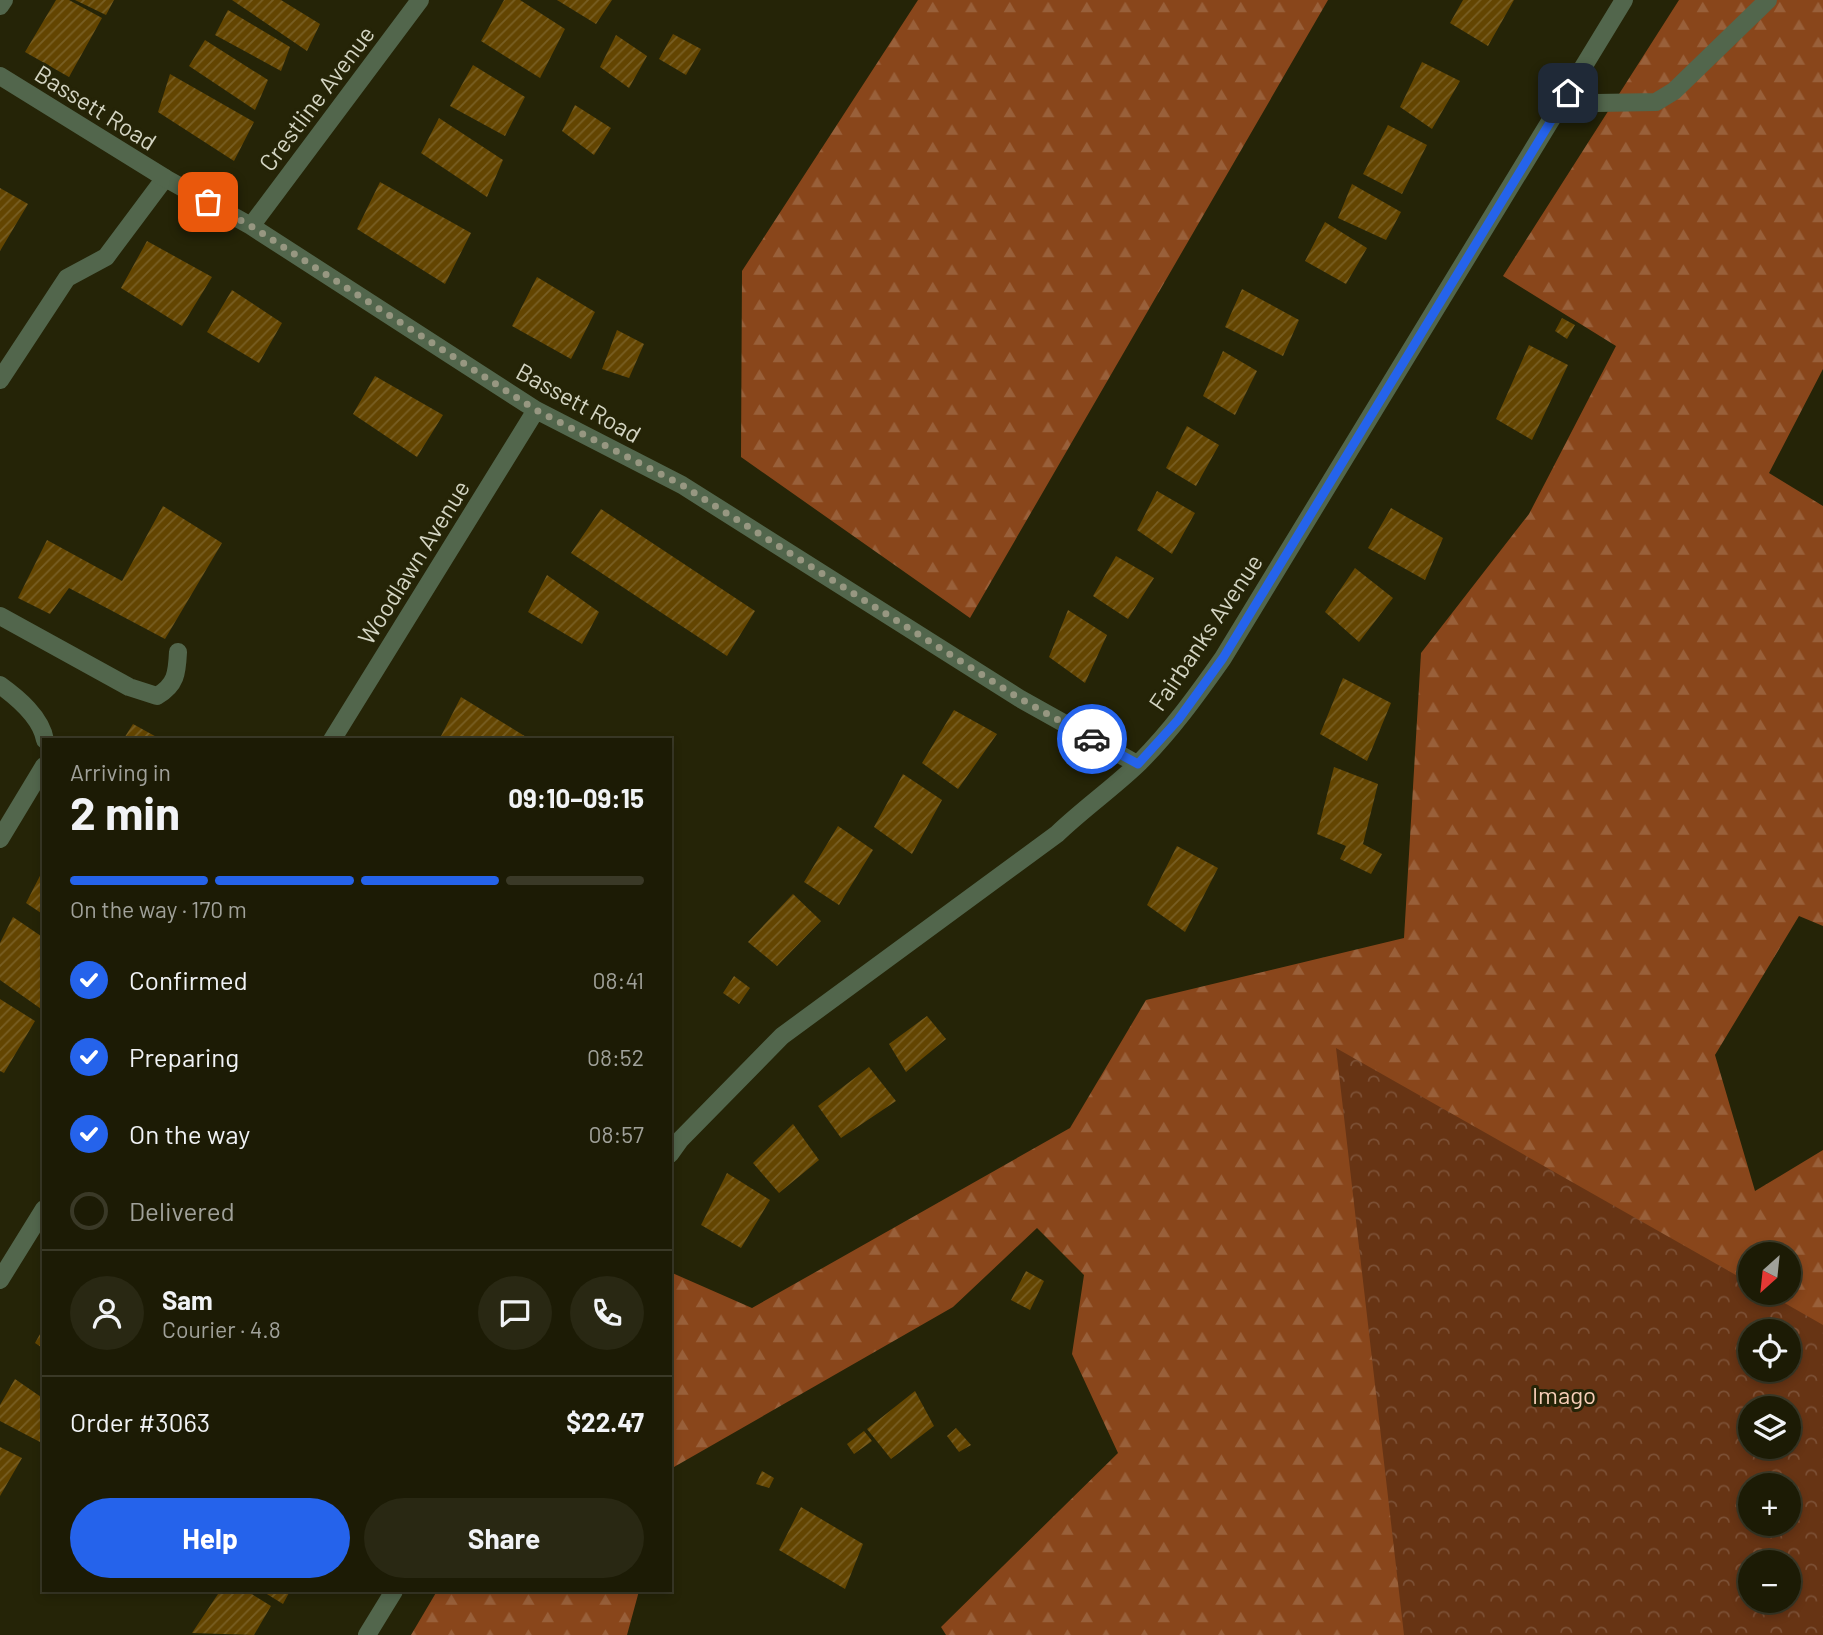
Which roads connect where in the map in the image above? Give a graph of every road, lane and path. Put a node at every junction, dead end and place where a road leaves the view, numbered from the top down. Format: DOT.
graph roads {
  1 [pos="4,0"];
  2 [pos="420,0"];
  3 [pos="1625,0"];
  4 [pos="1768,0"];
  5 [pos="0,6"];
  6 [pos="0,76"];
  7 [pos="1568,93"];
  8 [pos="165,178"];
  9 [pos="251,226"];
  10 [pos="0,380"];
  11 [pos="536,410"];
  12 [pos="0,616"];
  13 [pos="178,652"];
  14 [pos="0,685"];
  15 [pos="45,738"];
  16 [pos="333,738"];
  17 [pos="1138,764"];
  18 [pos="42,769"];
  19 [pos="0,839"];
  20 [pos="672,1151"];
  21 [pos="42,1212"];
  22 [pos="0,1280"];
  23 [pos="393,1592"];
  24 [pos="367,1635"];
  1 -- 5 [label="street"];
  2 -- 9 [label="street, Crestline Avenue"];
  3 -- 7 [label="street, Fairbanks Avenue"];
  4 -- 7 [label="street"];
  6 -- 8 [label="street, Bassett Road"];
  7 -- 17 [label="street, Fairbanks Avenue"];
  8 -- 9 [label="street, Bassett Road"];
  8 -- 10 [label="street"];
  9 -- 11 [label="street, Bassett Road"];
  11 -- 16 [label="street, Woodlawn Avenue"];
  11 -- 17 [label="street, Bassett Road"];
  12 -- 13 [label="street"];
  14 -- 15 [label="street"];
  17 -- 20 [label="street, Fairbanks Avenue"];
  18 -- 19 [label="street"];
  21 -- 22 [label="street"];
  23 -- 24 [label="street"];
}
